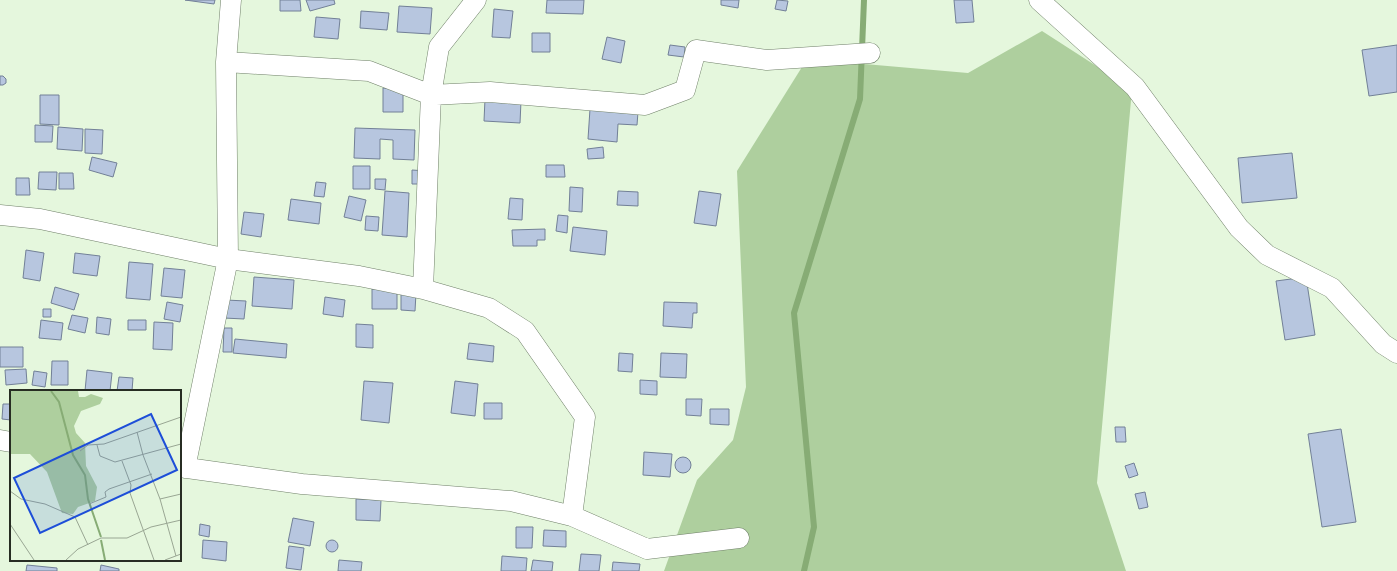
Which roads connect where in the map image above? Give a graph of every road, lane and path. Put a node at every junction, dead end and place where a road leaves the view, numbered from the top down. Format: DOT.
graph roads {
  1 [pos="231,0"];
  2 [pos="476,0"];
  3 [pos="1039,0"];
  4 [pos="870,53"];
  5 [pos="226,62"];
  6 [pos="431,95"];
  7 [pos="0,216"];
  8 [pos="228,259"];
  9 [pos="423,289"];
  10 [pos="1397,353"];
  11 [pos="0,440"];
  12 [pos="10,442"];
  13 [pos="183,468"];
  14 [pos="572,516"];
  15 [pos="739,538"];
  1 -- 5 [label="street"];
  2 -- 6 [label="street"];
  3 -- 10 [label="street"];
  4 -- 6 [label="street"];
  5 -- 6 [label="street"];
  5 -- 8 [label="street"];
  6 -- 9 [label="street"];
  7 -- 8 [label="street"];
  8 -- 9 [label="street"];
  8 -- 13 [label="street"];
  9 -- 14 [label="street"];
  11 -- 12 [label="street"];
  13 -- 14 [label="street"];
  14 -- 15 [label="street"];
}
